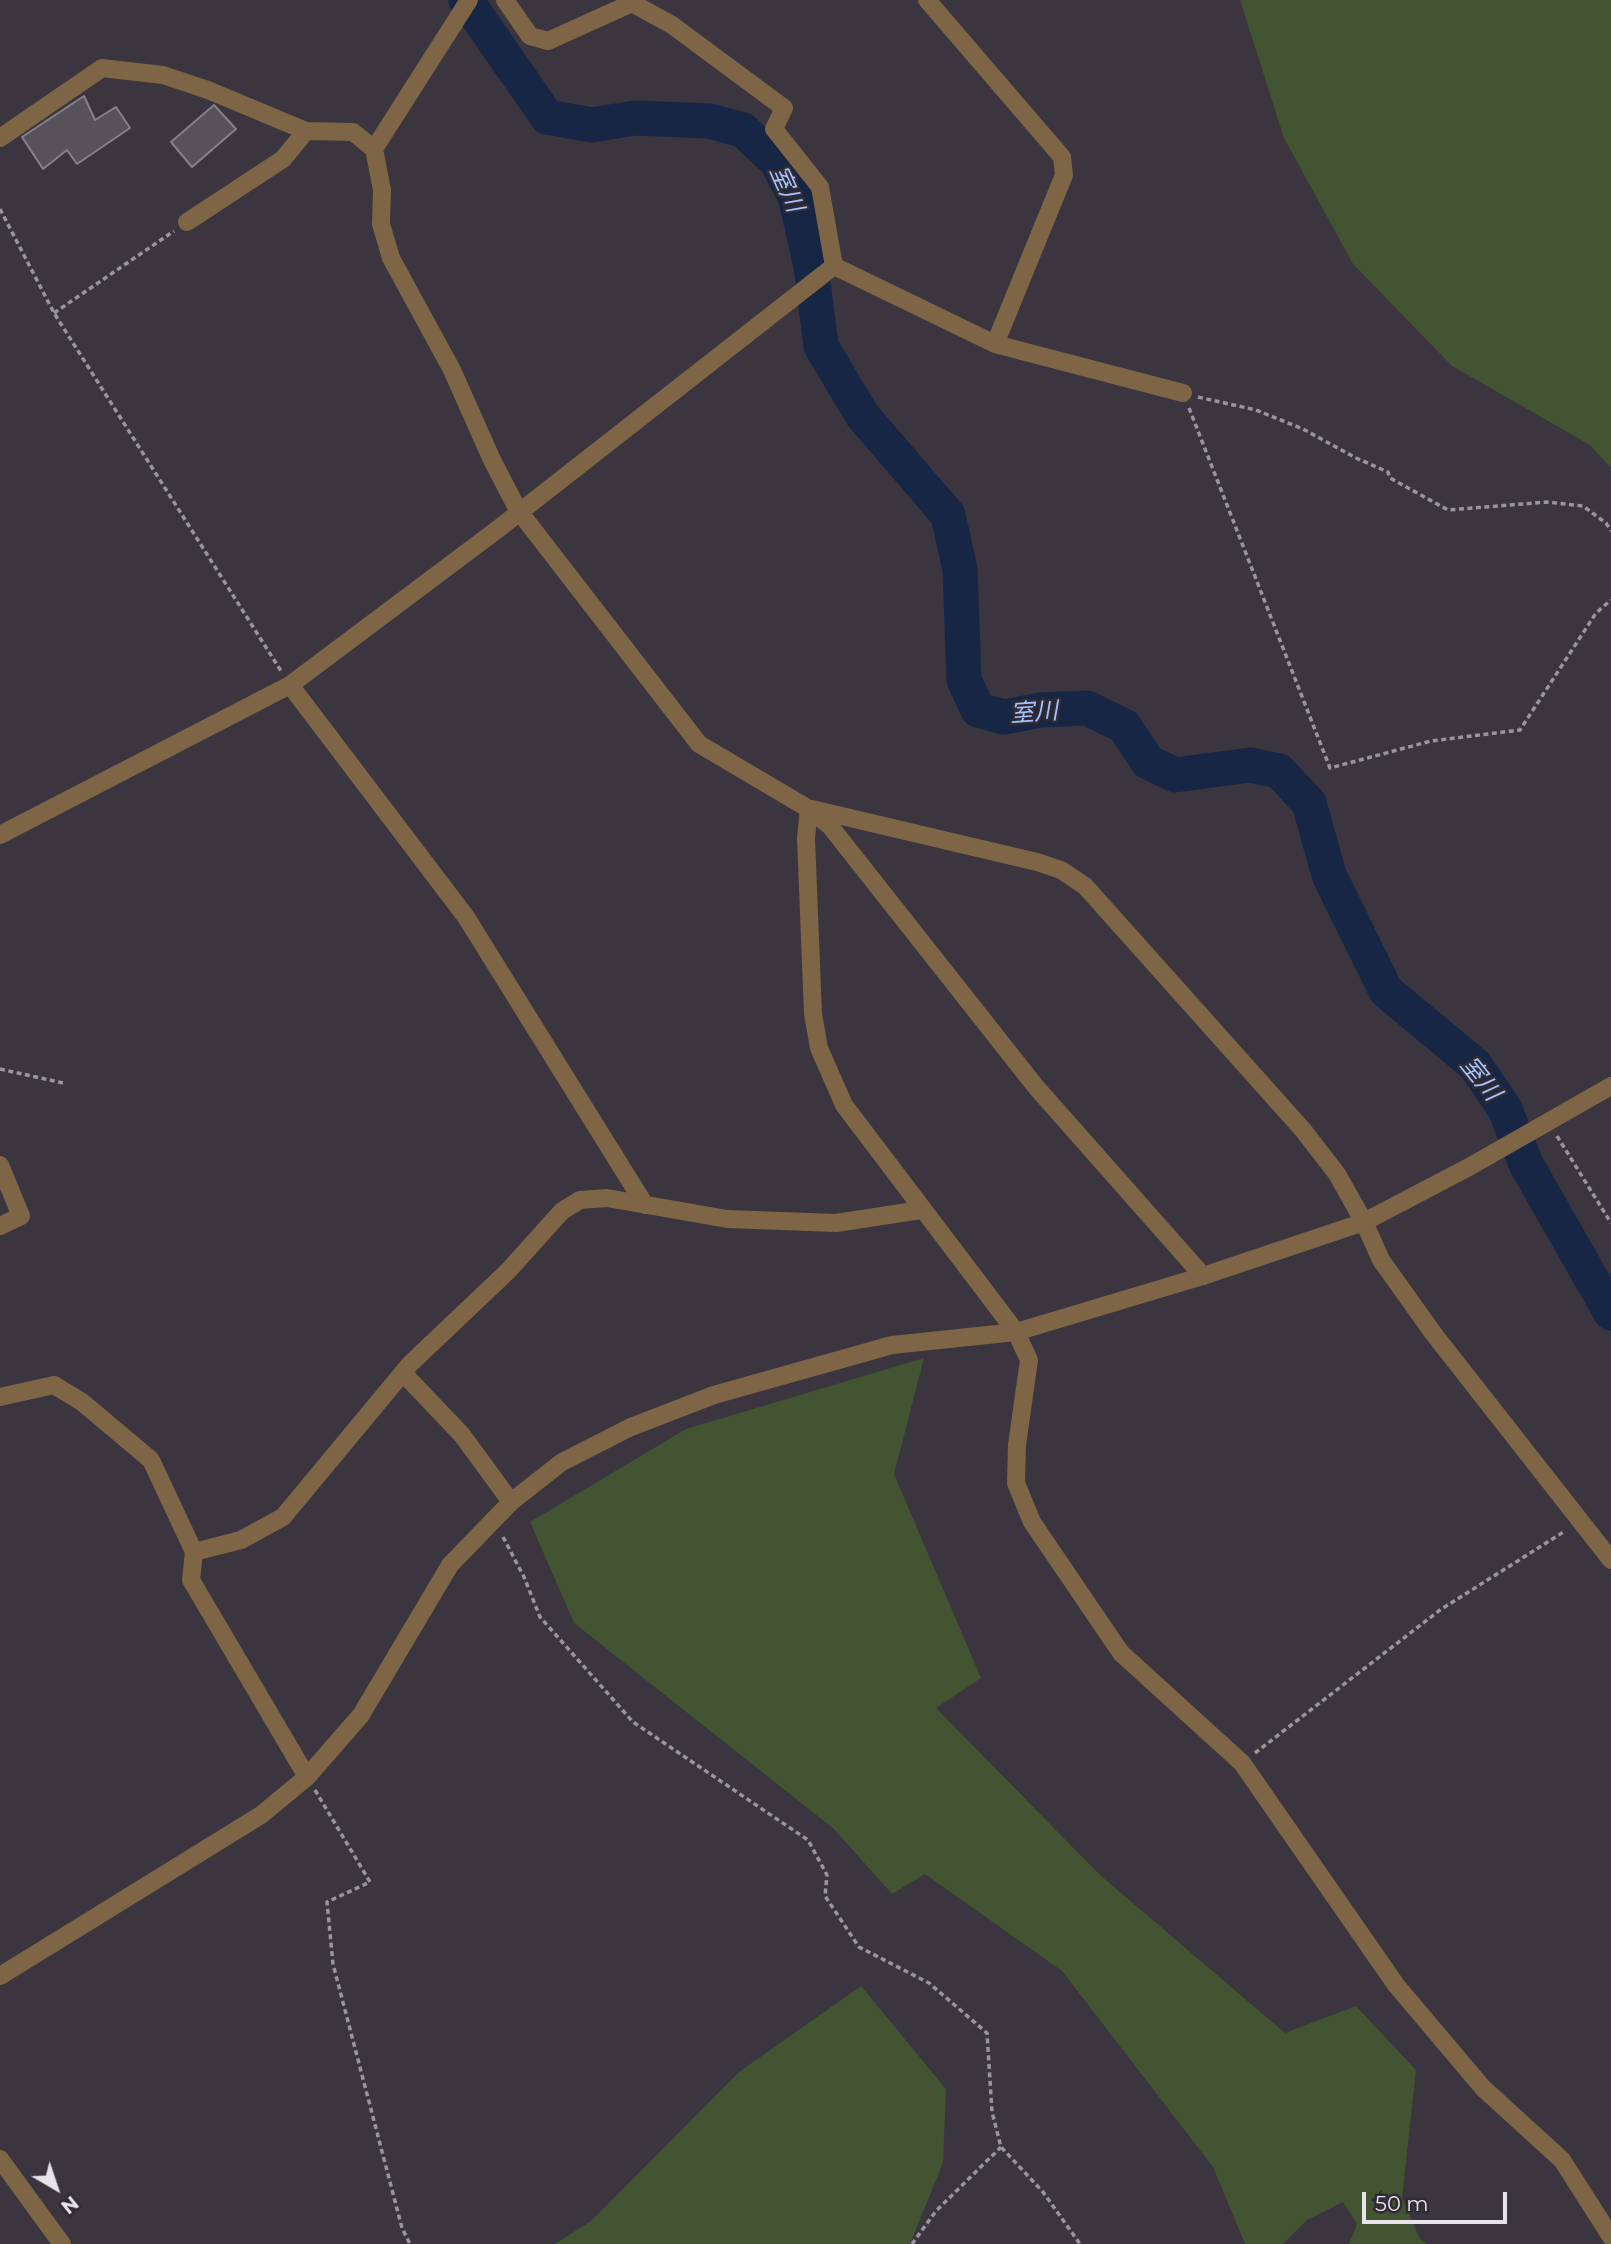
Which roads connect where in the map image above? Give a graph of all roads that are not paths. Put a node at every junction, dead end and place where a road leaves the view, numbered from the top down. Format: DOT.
graph roads {
  1 [pos="469,0"];
  2 [pos="505,0"];
  3 [pos="927,0"];
  4 [pos="306,131"];
  5 [pos="0,138"];
  6 [pos="374,149"];
  7 [pos="187,222"];
  8 [pos="834,267"];
  9 [pos="995,344"];
  10 [pos="1183,393"];
  11 [pos="518,510"];
  12 [pos="290,685"];
  13 [pos="809,809"];
  14 [pos="0,835"];
  15 [pos="1611,1086"];
  16 [pos="0,1165"];
  17 [pos="645,1205"];
  18 [pos="921,1210"];
  19 [pos="1364,1222"];
  20 [pos="0,1226"];
  21 [pos="1203,1276"];
  22 [pos="1016,1332"];
  23 [pos="404,1374"];
  24 [pos="0,1397"];
  25 [pos="511,1502"];
  26 [pos="194,1552"];
  27 [pos="1611,1560"];
  28 [pos="307,1777"];
  29 [pos="0,1976"];
  30 [pos="0,2160"];
  31 [pos="1611,2237"];
  32 [pos="62,2244"];
  1 -- 6 [label="street"];
  2 -- 8 [label="street"];
  3 -- 9 [label="street"];
  4 -- 5 [label="street"];
  4 -- 6 [label="street"];
  4 -- 7 [label="street"];
  6 -- 11 [label="street"];
  8 -- 9 [label="street"];
  8 -- 11 [label="street"];
  9 -- 10 [label="street"];
  11 -- 12 [label="street"];
  11 -- 13 [label="street"];
  12 -- 14 [label="street"];
  12 -- 17 [label="street"];
  13 -- 18 [label="street"];
  13 -- 19 [label="street"];
  13 -- 21 [label="street"];
  15 -- 19 [label="street"];
  16 -- 20 [label="street"];
  17 -- 18 [label="street"];
  17 -- 23 [label="street"];
  18 -- 22 [label="street"];
  19 -- 21 [label="street"];
  19 -- 27 [label="street"];
  21 -- 22 [label="street"];
  22 -- 25 [label="street"];
  22 -- 31 [label="street"];
  23 -- 25 [label="street"];
  23 -- 26 [label="street"];
  24 -- 26 [label="street"];
  25 -- 28 [label="street"];
  26 -- 28 [label="street"];
  28 -- 29 [label="street"];
  30 -- 32 [label="street"];
}
